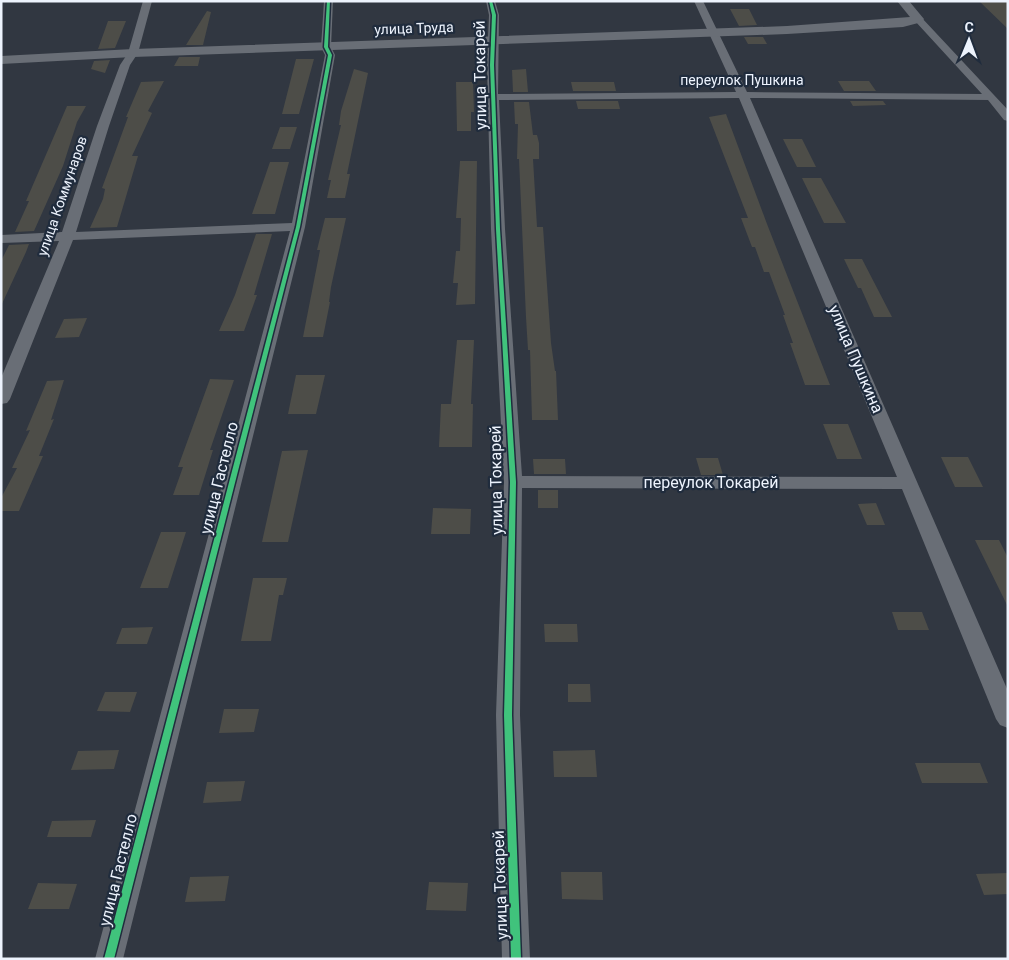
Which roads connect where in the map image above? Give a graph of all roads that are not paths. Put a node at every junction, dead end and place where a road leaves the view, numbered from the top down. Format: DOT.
graph roads {
  1 [pos="148,1"];
  2 [pos="329,1"];
  3 [pos="490,1"];
  4 [pos="698,1"];
  5 [pos="902,1"];
  6 [pos="918,19"];
  7 [pos="711,32"];
  8 [pos="495,39"];
  9 [pos="326,47"];
  10 [pos="134,53"];
  11 [pos="1,60"];
  12 [pos="743,95"];
  13 [pos="494,97"];
  14 [pos="991,97"];
  15 [pos="1008,118"];
  16 [pos="298,227"];
  17 [pos="68,235"];
  18 [pos="1,239"];
  19 [pos="1,399"];
  20 [pos="512,482"];
  21 [pos="909,483"];
  22 [pos="1008,719"];
  23 [pos="109,959"];
  24 [pos="516,959"];
  1 -- 10 [label="street, улица Коммунаров"];
  2 -- 9 [label="street, улица Гастелло"];
  3 -- 8 [label="street, улица Токарей"];
  4 -- 7 [label="street, улица Пушкина"];
  5 -- 6 [label="street"];
  6 -- 7 [label="street, улица Труда"];
  6 -- 14 [label="street"];
  7 -- 8 [label="street, улица Труда"];
  7 -- 12 [label="street, улица Пушкина"];
  8 -- 9 [label="street, улица Труда"];
  8 -- 13 [label="street, улица Токарей"];
  9 -- 10 [label="street, улица Труда"];
  9 -- 16 [label="street, улица Гастелло"];
  10 -- 11 [label="street, улица Труда"];
  10 -- 17 [label="street, улица Коммунаров"];
  12 -- 13 [label="street, переулок Пушкина"];
  12 -- 14 [label="street, переулок Пушкина"];
  12 -- 21 [label="street, улица Пушкина"];
  13 -- 20 [label="street, улица Токарей"];
  14 -- 15 [label="street"];
  16 -- 17 [label="street"];
  16 -- 23 [label="street, улица Гастелло"];
  17 -- 18 [label="street"];
  17 -- 19 [label="street, улица Коммунаров"];
  20 -- 21 [label="street, переулок Токарей"];
  20 -- 24 [label="street, улица Токарей"];
  21 -- 22 [label="street, улица Пушкина"];
}
